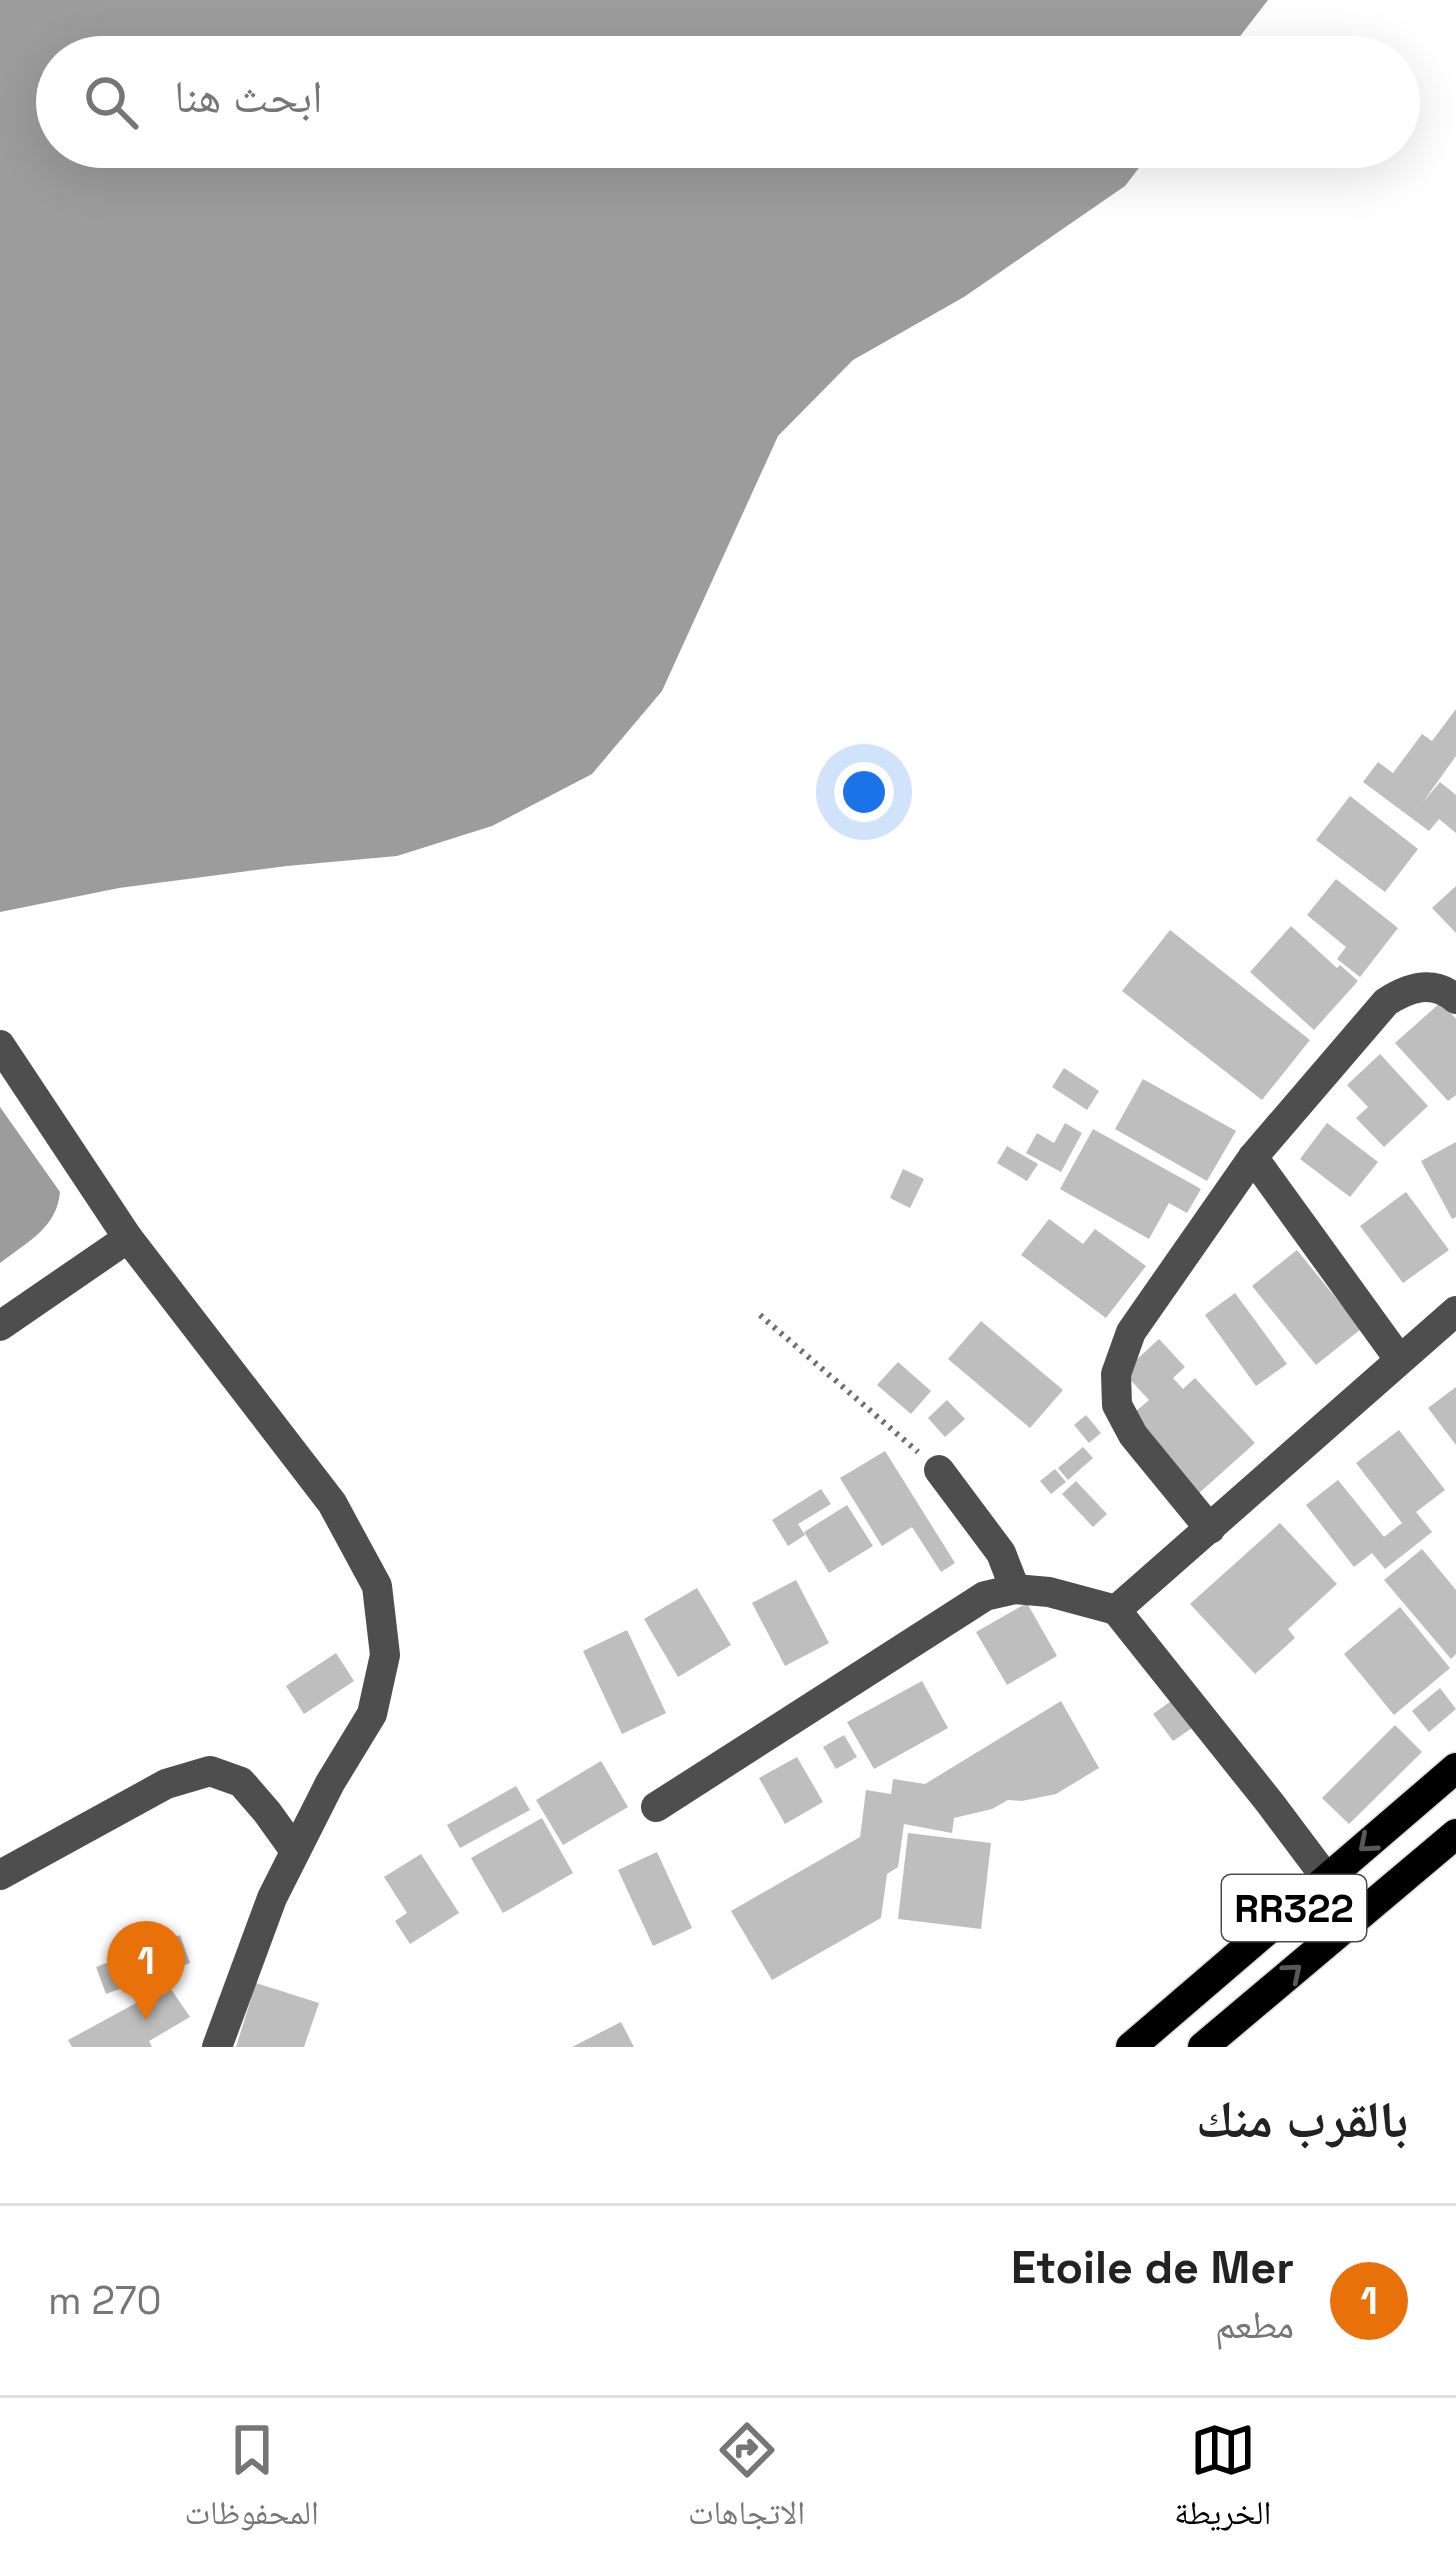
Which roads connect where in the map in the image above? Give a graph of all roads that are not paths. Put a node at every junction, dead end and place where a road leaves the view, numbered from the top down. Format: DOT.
graph roads {
  1 [pos="1456,999"];
  2 [pos="0,1046"];
  3 [pos="1253,1157"];
  4 [pos="128,1238"];
  5 [pos="1456,1311"];
  6 [pos="0,1326"];
  7 [pos="1399,1360"];
  8 [pos="939,1470"];
  9 [pos="1210,1528"];
  10 [pos="1015,1589"];
  11 [pos="1116,1610"];
  12 [pos="1456,1768"];
  13 [pos="656,1807"];
  14 [pos="1456,1834"];
  15 [pos="295,1851"];
  16 [pos="0,1875"];
  17 [pos="1327,1879"];
  18 [pos="218,2047"];
  19 [pos="1131,2047"];
  20 [pos="1203,2047"];
  1 -- 3 [label="street"];
  2 -- 4 [label="street"];
  3 -- 7 [label="street"];
  3 -- 9 [label="street"];
  4 -- 6 [label="street"];
  4 -- 15 [label="street"];
  5 -- 7 [label="street"];
  7 -- 9 [label="street"];
  8 -- 10 [label="street"];
  9 -- 11 [label="street"];
  10 -- 11 [label="street"];
  10 -- 13 [label="street"];
  11 -- 17 [label="street"];
  12 -- 17 [label="main road, RR322, one-way"];
  20 -- 14 [label="main road, RR322, one-way"];
  15 -- 16 [label="street"];
  15 -- 18 [label="street"];
  17 -- 19 [label="main road, RR322"];
}
